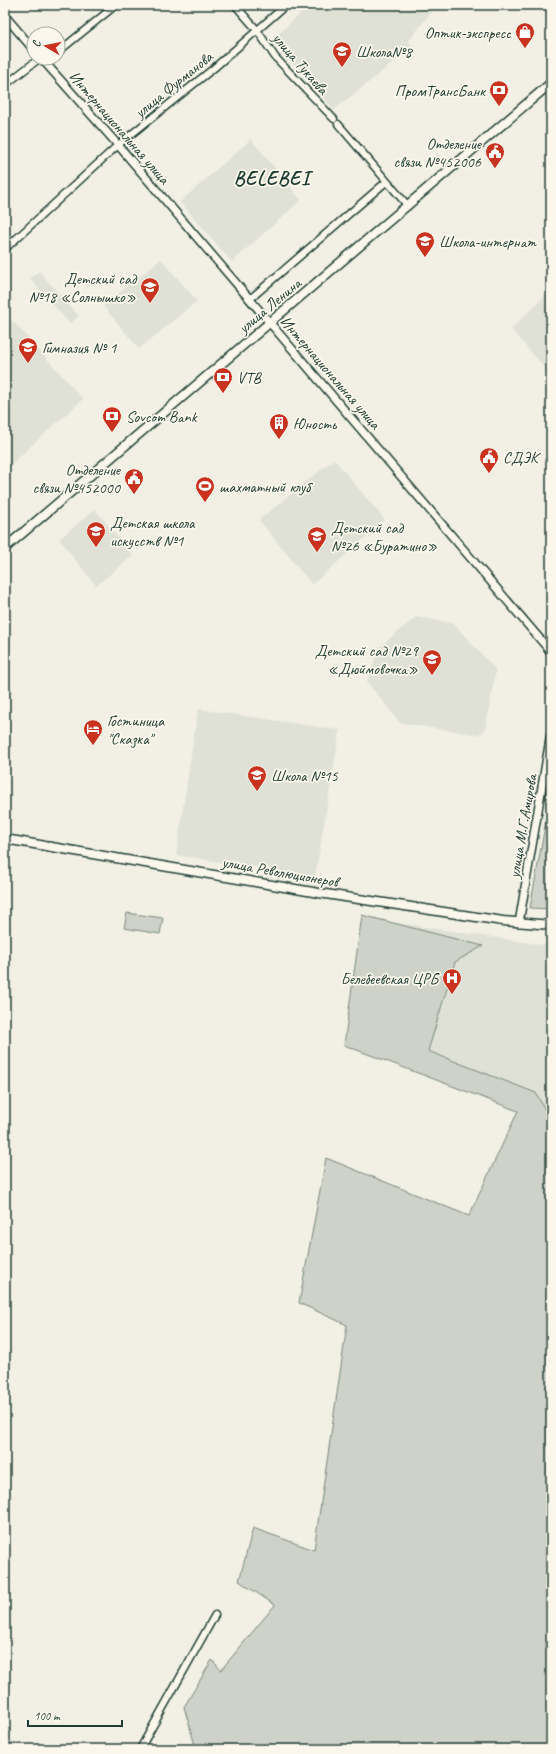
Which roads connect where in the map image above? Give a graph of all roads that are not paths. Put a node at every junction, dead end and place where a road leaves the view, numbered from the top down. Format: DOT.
graph roads {
  1 [pos="116,5"];
  2 [pos="235,5"];
  3 [pos="286,5"];
  4 [pos="5,16"];
  5 [pos="257,30"];
  6 [pos="26,41"];
  7 [pos="66,46"];
  8 [pos="30,66"];
  9 [pos="47,66"];
  10 [pos="551,83"];
  11 [pos="5,85"];
  12 [pos="118,145"];
  13 [pos="386,182"];
  14 [pos="408,206"];
  15 [pos="5,249"];
  16 [pos="250,299"];
  17 [pos="270,322"];
  18 [pos="7,544"];
  19 [pos="551,652"];
  20 [pos="551,733"];
  21 [pos="5,839"];
  22 [pos="520,923"];
  23 [pos="551,925"];
  24 [pos="216,1615"];
  25 [pos="140,1749"];
  1 -- 7 [label="street"];
  2 -- 5 [label="street, улица Тукаева"];
  3 -- 5 [label="street, улица Фурманова"];
  4 -- 6 [label="street"];
  5 -- 12 [label="street, улица Фурманова"];
  5 -- 13 [label="street, улица Тукаева"];
  8 -- 11 [label="street"];
  9 -- 12 [label="street, Интернациональная улица"];
  10 -- 14 [label="main road, улица Ленина"];
  12 -- 15 [label="street, улица Фурманова"];
  12 -- 16 [label="street, Интернациональная улица"];
  13 -- 14 [label="street, улица Тукаева"];
  13 -- 16 [label="street"];
  14 -- 17 [label="main road, улица Ленина"];
  16 -- 17 [label="street, Интернациональная улица"];
  17 -- 18 [label="main road, улица Ленина"];
  17 -- 19 [label="street, Интернациональная улица"];
  20 -- 22 [label="street, улица М.Г.Амирова"];
  21 -- 22 [label="main road, улица Революционеров"];
  22 -- 23 [label="main road, улица Революционеров"];
  24 -- 25 [label="street"];
}
